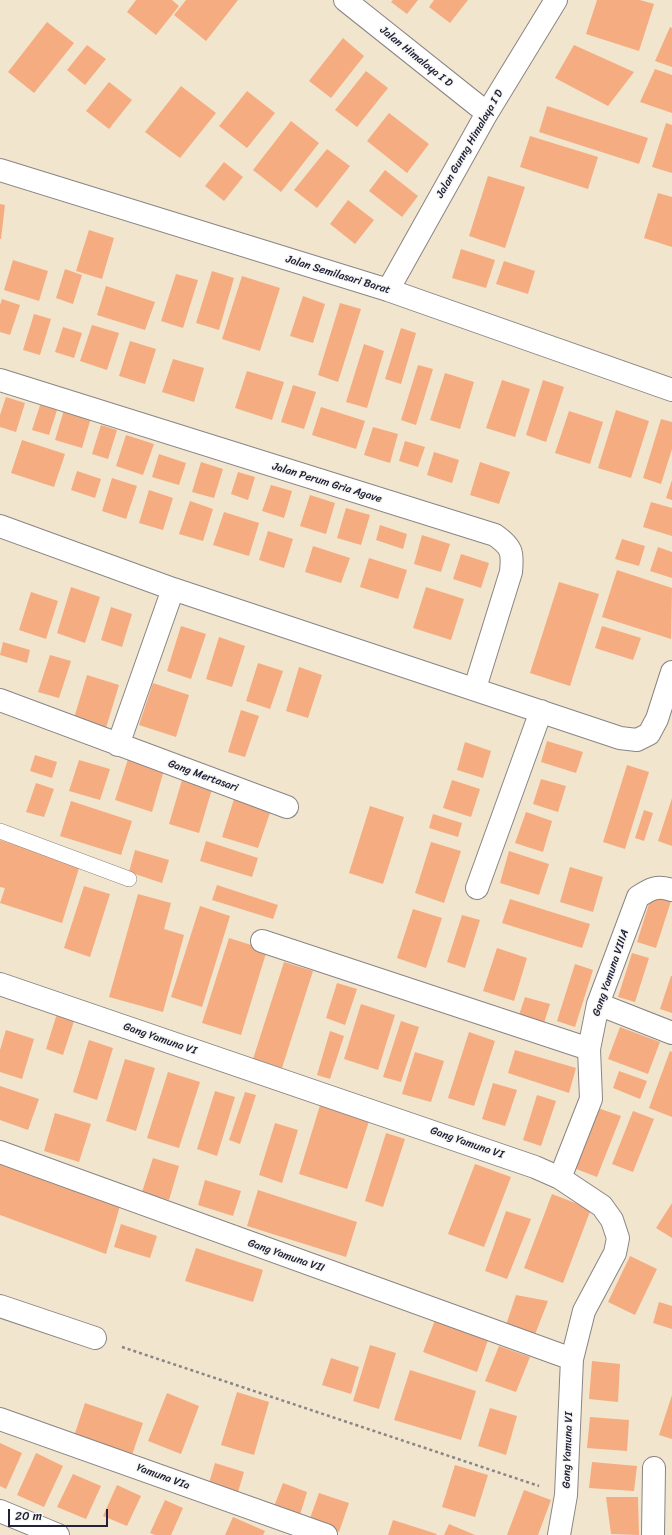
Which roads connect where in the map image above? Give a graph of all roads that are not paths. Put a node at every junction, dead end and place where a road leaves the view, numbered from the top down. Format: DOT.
graph roads {
  1 [pos="345,0"];
  2 [pos="556,0"];
  3 [pos="487,113"];
  4 [pos="0,170"];
  5 [pos="388,290"];
  6 [pos="0,380"];
  7 [pos="672,390"];
  8 [pos="0,526"];
  9 [pos="173,589"];
  10 [pos="672,672"];
  11 [pos="475,688"];
  12 [pos="0,700"];
  13 [pos="541,711"];
  14 [pos="664,720"];
  15 [pos="118,745"];
  16 [pos="287,807"];
  17 [pos="0,831"];
  18 [pos="129,879"];
  19 [pos="477,888"];
  20 [pos="672,890"];
  21 [pos="262,941"];
  22 [pos="0,984"];
  23 [pos="598,1004"];
  24 [pos="672,1033"];
  25 [pos="589,1049"];
  26 [pos="0,1152"];
  27 [pos="560,1178"];
  28 [pos="0,1306"];
  29 [pos="95,1338"];
  30 [pos="572,1359"];
  31 [pos="0,1419"];
  32 [pos="654,1468"];
  33 [pos="0,1511"];
  34 [pos="58,1535"];
  35 [pos="326,1535"];
  36 [pos="559,1535"];
  37 [pos="653,1535"];
  1 -- 3 [label="street, Jalan Himalaya I D"];
  2 -- 3 [label="street, Jalan Gunng Himalaya I D"];
  3 -- 5 [label="street, Jalan Gunng Himalaya I D"];
  4 -- 5 [label="street, Jalan Semilasari Barat"];
  5 -- 7 [label="street, Jalan Semilasari Barat"];
  6 -- 11 [label="street, Jalan Perum Gria Agave"];
  8 -- 9 [label="street"];
  9 -- 11 [label="street"];
  9 -- 15 [label="street"];
  10 -- 14 [label="street"];
  11 -- 13 [label="street"];
  12 -- 15 [label="street, Gang Mertasari"];
  13 -- 14 [label="street"];
  13 -- 19 [label="street"];
  15 -- 16 [label="street, Gang Mertasari"];
  17 -- 18 [label="lane"];
  20 -- 23 [label="street, Gang Yamuna VIIIA"];
  21 -- 25 [label="street"];
  22 -- 27 [label="street, Gang Yamuna VI"];
  23 -- 24 [label="street"];
  23 -- 25 [label="street, Gang Yamuna VIIIA"];
  25 -- 27 [label="street, Gang Yamuna VIIIA"];
  26 -- 30 [label="street, Gang Yamuna VII"];
  27 -- 30 [label="street, Gang Yamuna VI"];
  28 -- 29 [label="street"];
  30 -- 36 [label="street, Gang Yamuna VI"];
  31 -- 35 [label="street, Yamuna VIa"];
  32 -- 37 [label="street"];
  33 -- 34 [label="street"];
}
